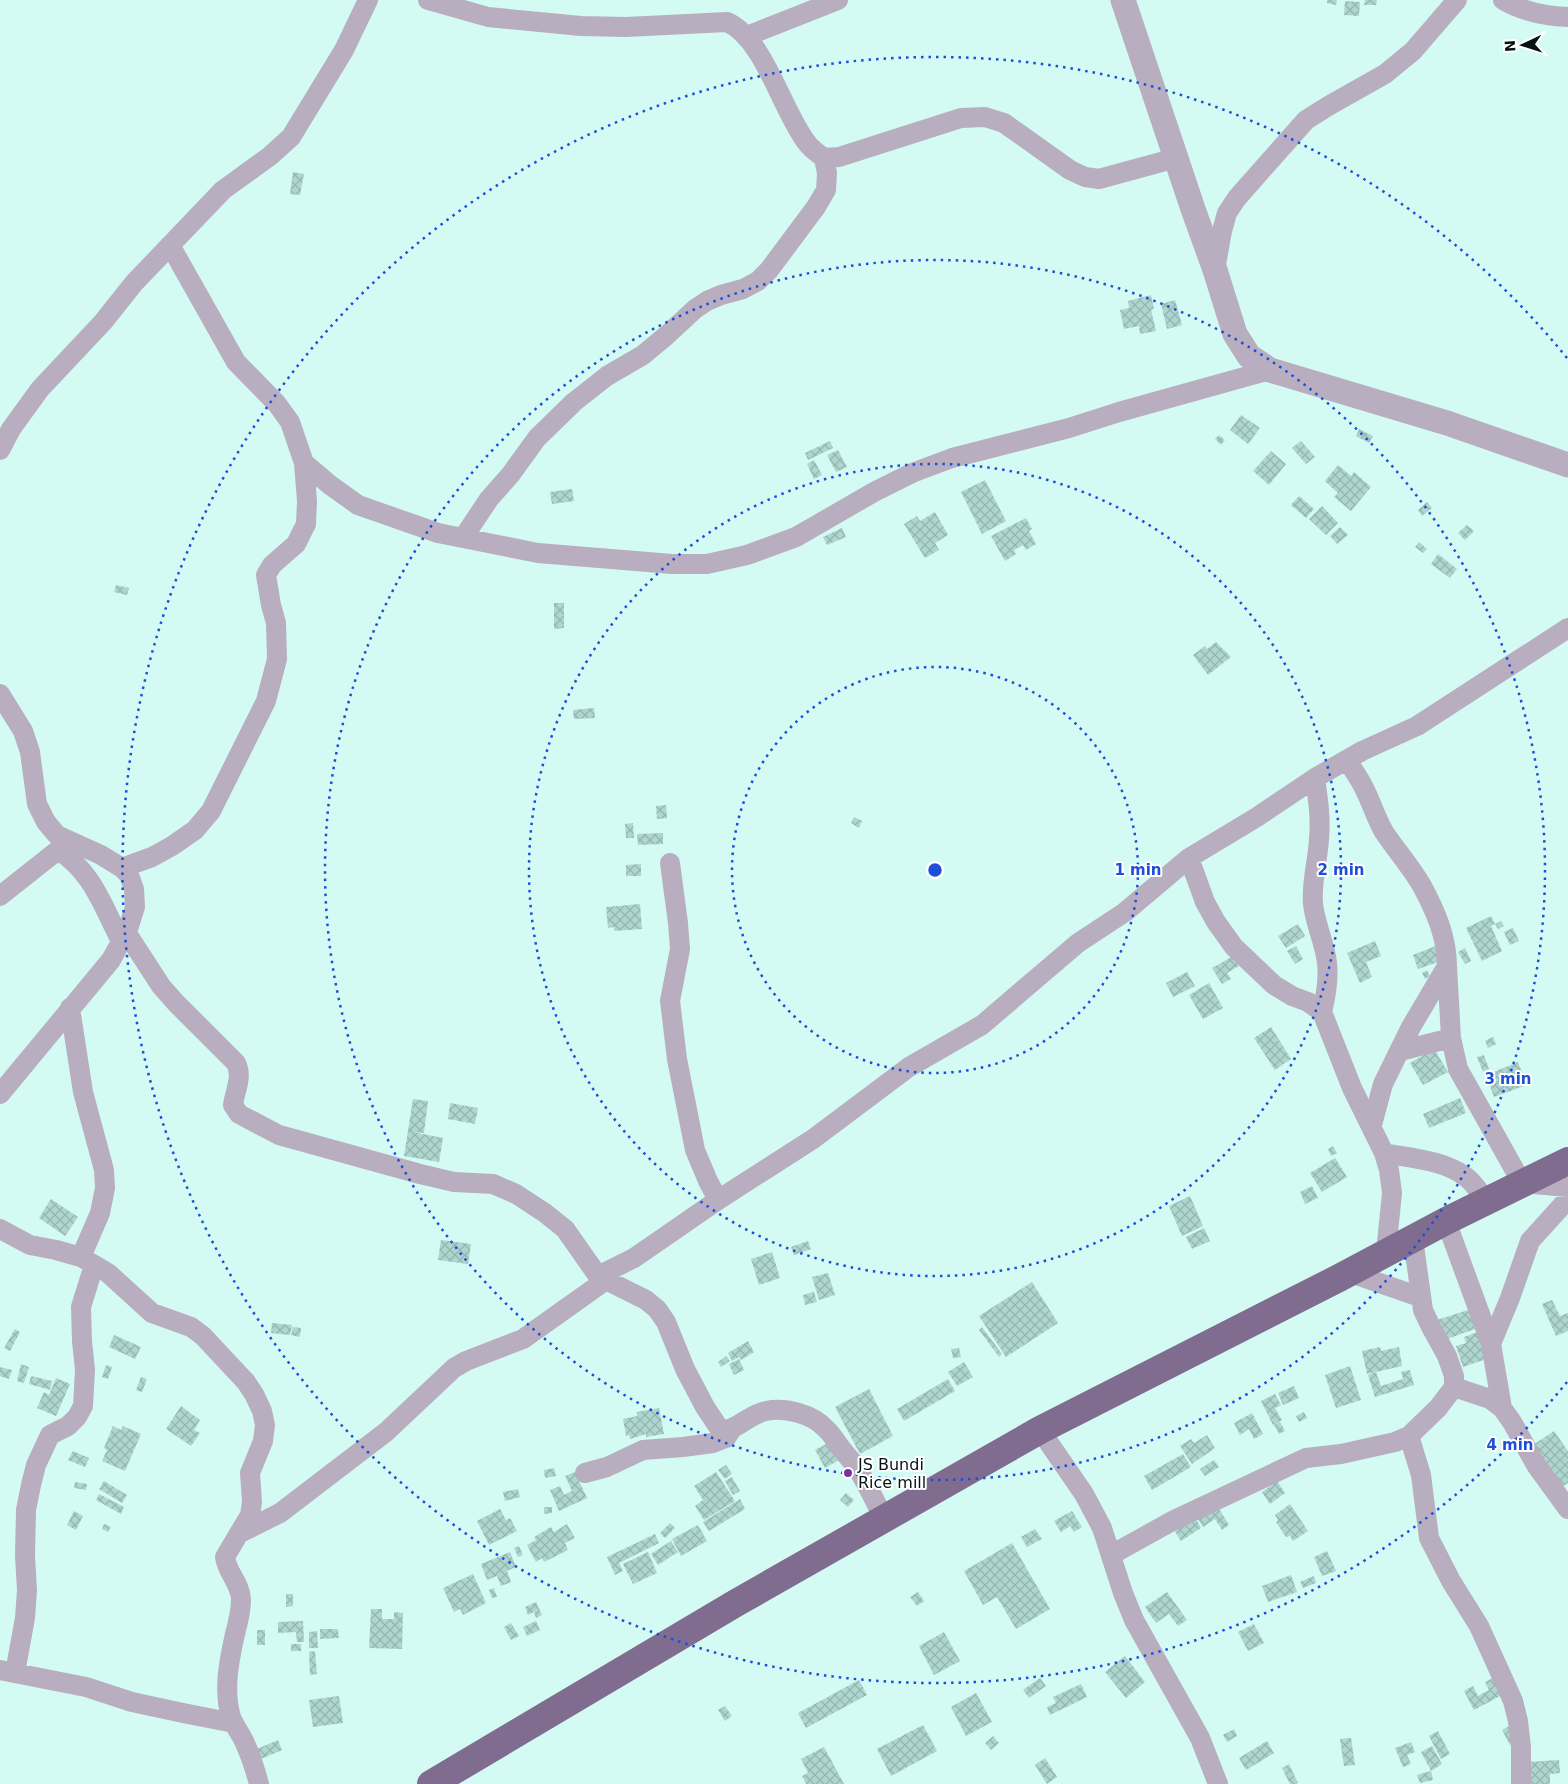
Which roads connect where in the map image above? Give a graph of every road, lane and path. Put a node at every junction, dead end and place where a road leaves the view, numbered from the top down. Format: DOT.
graph roads {
  1 [pos="368,0"];
  2 [pos="428,0"];
  3 [pos="838,0"];
  4 [pos="1123,0"];
  5 [pos="1457,0"];
  6 [pos="1503,0"];
  7 [pos="1568,17"];
  8 [pos="747,36"];
  9 [pos="824,158"];
  10 [pos="1176,158"];
  11 [pos="170,245"];
  12 [pos="1216,270"];
  13 [pos="1270,370"];
  14 [pos="0,450"];
  15 [pos="304,463"];
  16 [pos="1568,464"];
  17 [pos="463,538"];
  18 [pos="1568,628"];
  19 [pos="0,694"];
  20 [pos="1347,760"];
  21 [pos="1315,778"];
  22 [pos="64,846"];
  23 [pos="1189,858"];
  24 [pos="670,863"];
  25 [pos="122,868"];
  26 [pos="0,896"];
  27 [pos="124,936"];
  28 [pos="1447,966"];
  29 [pos="70,1008"];
  30 [pos="1322,1012"];
  31 [pos="1450,1038"];
  32 [pos="1400,1050"];
  33 [pos="0,1094"];
  34 [pos="1372,1125"];
  35 [pos="1384,1153"];
  36 [pos="1568,1161"];
  37 [pos="1522,1183"];
  38 [pos="1568,1186"];
  39 [pos="1568,1199"];
  40 [pos="718,1200"];
  41 [pos="1487,1201"];
  42 [pos="1446,1221"];
  43 [pos="0,1229"];
  44 [pos="1413,1239"];
  45 [pos="1386,1252"];
  46 [pos="88,1261"];
  47 [pos="1348,1272"];
  48 [pos="602,1278"];
  49 [pos="1420,1297"];
  50 [pos="1491,1344"];
  51 [pos="1454,1386"];
  52 [pos="1502,1408"];
  53 [pos="732,1429"];
  54 [pos="1040,1430"];
  55 [pos="1408,1436"];
  56 [pos="585,1473"];
  57 [pos="1568,1509"];
  58 [pos="884,1519"];
  59 [pos="240,1533"];
  60 [pos="1111,1555"];
  61 [pos="7,1671"];
  62 [pos="234,1723"];
  63 [pos="259,1784"];
  64 [pos="431,1784"];
  65 [pos="1218,1784"];
  66 [pos="1521,1784"];
  1 -- 11 [label="street"];
  2 -- 8 [label="street"];
  3 -- 8 [label="street"];
  4 -- 10 [label="street"];
  5 -- 12 [label="street"];
  6 -- 7 [label="street"];
  8 -- 9 [label="street"];
  9 -- 10 [label="street"];
  9 -- 17 [label="street"];
  10 -- 12 [label="street"];
  11 -- 14 [label="street"];
  11 -- 15 [label="street"];
  12 -- 13 [label="street"];
  13 -- 16 [label="street"];
  13 -- 17 [label="street"];
  15 -- 17 [label="street"];
  15 -- 25 [label="street"];
  18 -- 20 [label="street"];
  19 -- 22 [label="street"];
  20 -- 21 [label="street"];
  20 -- 28 [label="street"];
  21 -- 23 [label="street"];
  21 -- 30 [label="street"];
  22 -- 25 [label="street"];
  22 -- 26 [label="street"];
  22 -- 27 [label="street"];
  23 -- 30 [label="street"];
  23 -- 40 [label="street"];
  24 -- 40 [label="street"];
  25 -- 27 [label="street"];
  27 -- 29 [label="street"];
  27 -- 48 [label="street"];
  28 -- 31 [label="street"];
  28 -- 32 [label="street"];
  29 -- 33 [label="street"];
  29 -- 46 [label="street"];
  30 -- 34 [label="street"];
  31 -- 32 [label="street"];
  31 -- 37 [label="street"];
  32 -- 34 [label="street"];
  34 -- 35 [label="street"];
  35 -- 41 [label="street"];
  35 -- 45 [label="street"];
  36 -- 37 [label="highway"];
  37 -- 38 [label="street"];
  37 -- 41 [label="highway"];
  39 -- 50 [label="street"];
  40 -- 48 [label="street"];
  41 -- 42 [label="highway"];
  42 -- 44 [label="highway"];
  42 -- 50 [label="street"];
  43 -- 46 [label="street"];
  44 -- 45 [label="highway"];
  44 -- 49 [label="street"];
  45 -- 47 [label="highway"];
  46 -- 59 [label="street"];
  46 -- 61 [label="street"];
  47 -- 49 [label="street"];
  47 -- 54 [label="highway"];
  48 -- 53 [label="street"];
  48 -- 59 [label="street"];
  49 -- 51 [label="street"];
  50 -- 52 [label="street"];
  51 -- 52 [label="street"];
  51 -- 55 [label="street"];
  52 -- 57 [label="street"];
  53 -- 56 [label="street"];
  53 -- 58 [label="street"];
  54 -- 58 [label="highway"];
  54 -- 60 [label="street"];
  55 -- 60 [label="street"];
  55 -- 66 [label="street"];
  58 -- 64 [label="highway"];
  59 -- 62 [label="street"];
  60 -- 65 [label="street"];
  61 -- 62 [label="street"];
  62 -- 63 [label="street"];
}
